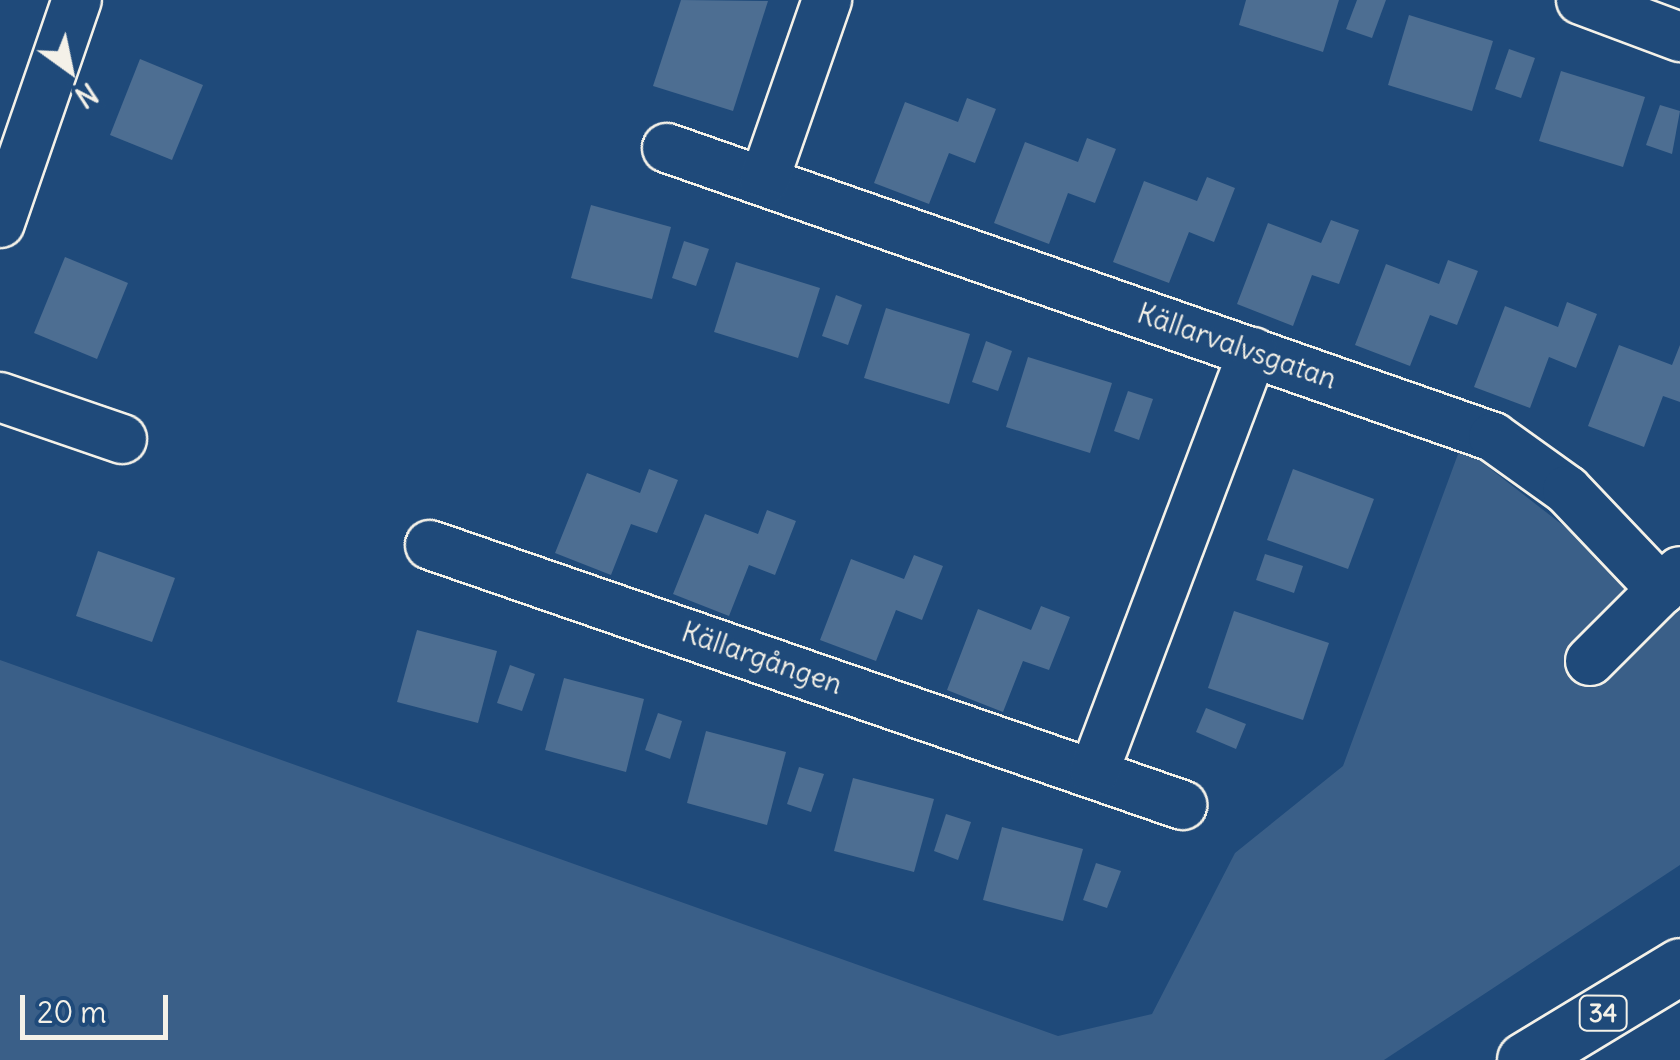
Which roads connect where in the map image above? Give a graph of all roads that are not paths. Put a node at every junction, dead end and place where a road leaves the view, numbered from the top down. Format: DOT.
graph roads {
  1 [pos="77,0"];
  2 [pos="827,0"];
  3 [pos="1581,0"];
  4 [pos="1680,38"];
  5 [pos="668,148"];
  6 [pos="764,181"];
  7 [pos="0,223"];
  8 [pos="1253,352"];
  9 [pos="0,397"];
  10 [pos="122,439"];
  11 [pos="430,545"];
  12 [pos="1671,580"];
  13 [pos="1590,661"];
  14 [pos="1094,772"];
  15 [pos="1182,805"];
  16 [pos="1680,966"];
  17 [pos="1525,1060"];
  1 -- 7 [label="street"];
  2 -- 6 [label="street"];
  3 -- 4 [label="street"];
  5 -- 6 [label="street, Källarvalvsgatan"];
  6 -- 8 [label="street, Källarvalvsgatan"];
  8 -- 12 [label="street, Källarvalvsgatan"];
  8 -- 14 [label="street"];
  9 -- 10 [label="street"];
  11 -- 14 [label="street, Källargången"];
  12 -- 13 [label="street"];
  14 -- 15 [label="street, Källargången"];
  16 -- 17 [label="main road, 34"];
}
